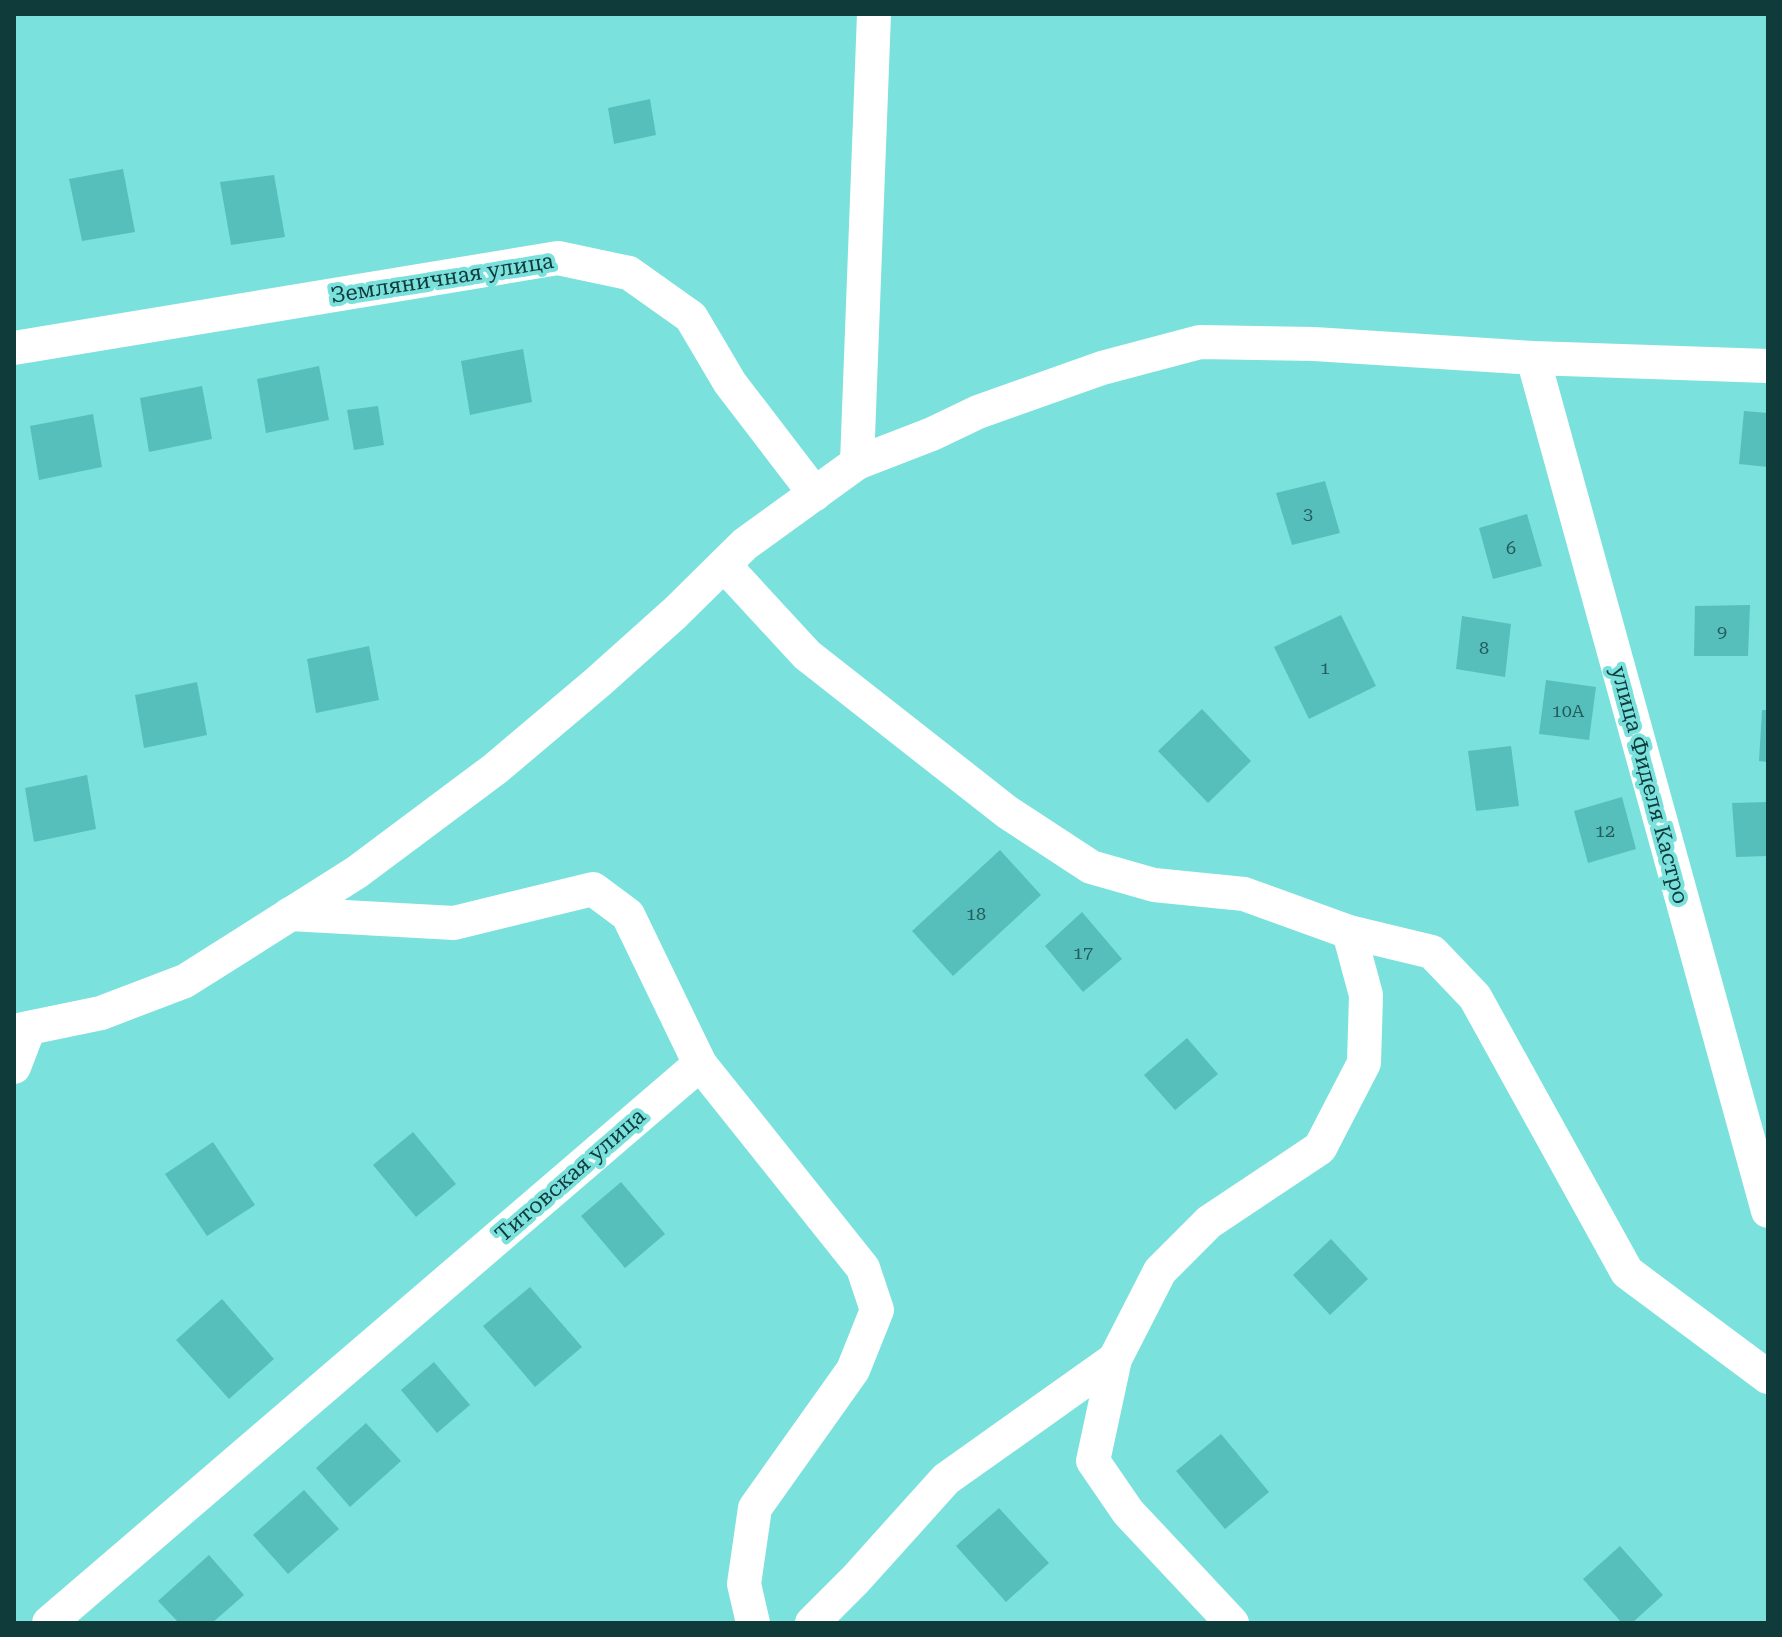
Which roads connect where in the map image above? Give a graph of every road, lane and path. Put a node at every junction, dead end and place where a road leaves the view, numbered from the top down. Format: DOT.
graph roads {
  1 [pos="874,14"];
  2 [pos="14,348"];
  3 [pos="1533,358"];
  4 [pos="1768,366"];
  5 [pos="857,463"];
  6 [pos="815,494"];
  7 [pos="724,565"];
  8 [pos="290,914"];
  9 [pos="1349,932"];
  10 [pos="22,1030"];
  11 [pos="700,1064"];
  12 [pos="14,1067"];
  13 [pos="1768,1211"];
  14 [pos="1115,1359"];
  15 [pos="1768,1377"];
  16 [pos="49,1623"];
  17 [pos="753,1623"];
  18 [pos="812,1623"];
  19 [pos="1232,1623"];
  1 -- 5 [label="street"];
  2 -- 6 [label="street, Земляничная улица"];
  3 -- 4 [label="street"];
  3 -- 5 [label="street"];
  3 -- 13 [label="street, улица Фиделя Кастро"];
  5 -- 6 [label="street"];
  6 -- 7 [label="street"];
  7 -- 8 [label="street"];
  7 -- 9 [label="street"];
  8 -- 10 [label="street"];
  8 -- 11 [label="street"];
  9 -- 14 [label="street"];
  9 -- 15 [label="street"];
  10 -- 12 [label="street"];
  11 -- 16 [label="street, Титовская улица"];
  11 -- 17 [label="street"];
  14 -- 18 [label="street"];
  14 -- 19 [label="street"];
}
